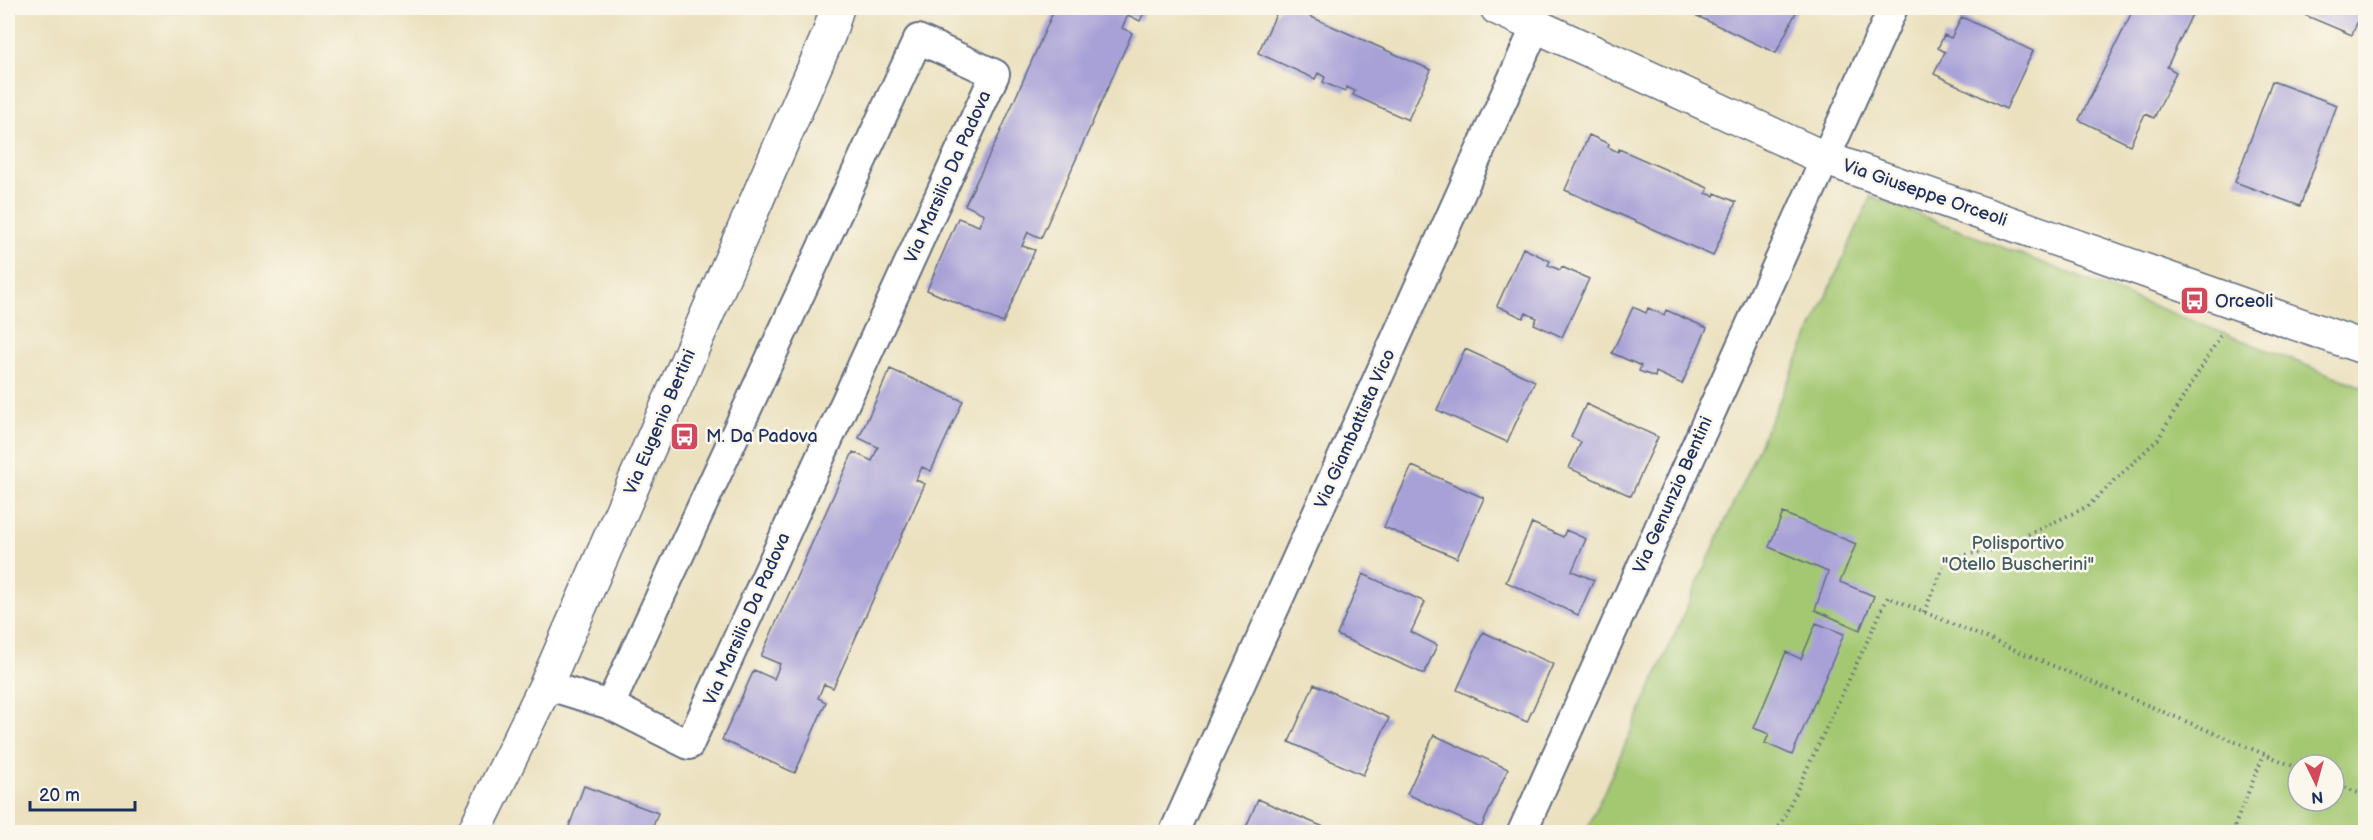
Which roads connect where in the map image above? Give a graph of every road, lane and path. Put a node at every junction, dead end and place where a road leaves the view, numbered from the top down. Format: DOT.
graph roads {
  1 [pos="837,8"];
  2 [pos="1497,8"];
  3 [pos="1893,8"];
  4 [pos="1536,26"];
  5 [pos="1824,158"];
  6 [pos="2223,332"];
  7 [pos="2366,348"];
  8 [pos="1924,612"];
  9 [pos="546,685"];
  10 [pos="610,705"];
  11 [pos="2264,754"];
  12 [pos="2286,763"];
  13 [pos="2346,788"];
  14 [pos="2366,796"];
  15 [pos="474,832"];
  16 [pos="1174,832"];
  17 [pos="1522,832"];
  18 [pos="1777,832"];
  19 [pos="2232,832"];
  1 -- 9 [label="street, Via Eugenio Bertini"];
  2 -- 4 [label="street, Via Giuseppe Orceoli"];
  3 -- 5 [label="street, Via Genunzio Bentini"];
  4 -- 5 [label="street, Via Giuseppe Orceoli"];
  4 -- 16 [label="street, Via Giambattista Vico"];
  5 -- 7 [label="street, Via Giuseppe Orceoli"];
  5 -- 17 [label="street, Via Genunzio Bentini"];
  6 -- 8 [label="path"];
  8 -- 11 [label="path"];
  8 -- 18 [label="path"];
  9 -- 10 [label="street, Via Marsilio Da Padova"];
  9 -- 15 [label="street, Via Eugenio Bertini"];
  10 -- 10 [label="street, Via Marsilio Da Padova"];
  11 -- 12 [label="path"];
  11 -- 19 [label="path"];
  13 -- 14 [label="path"];
}
